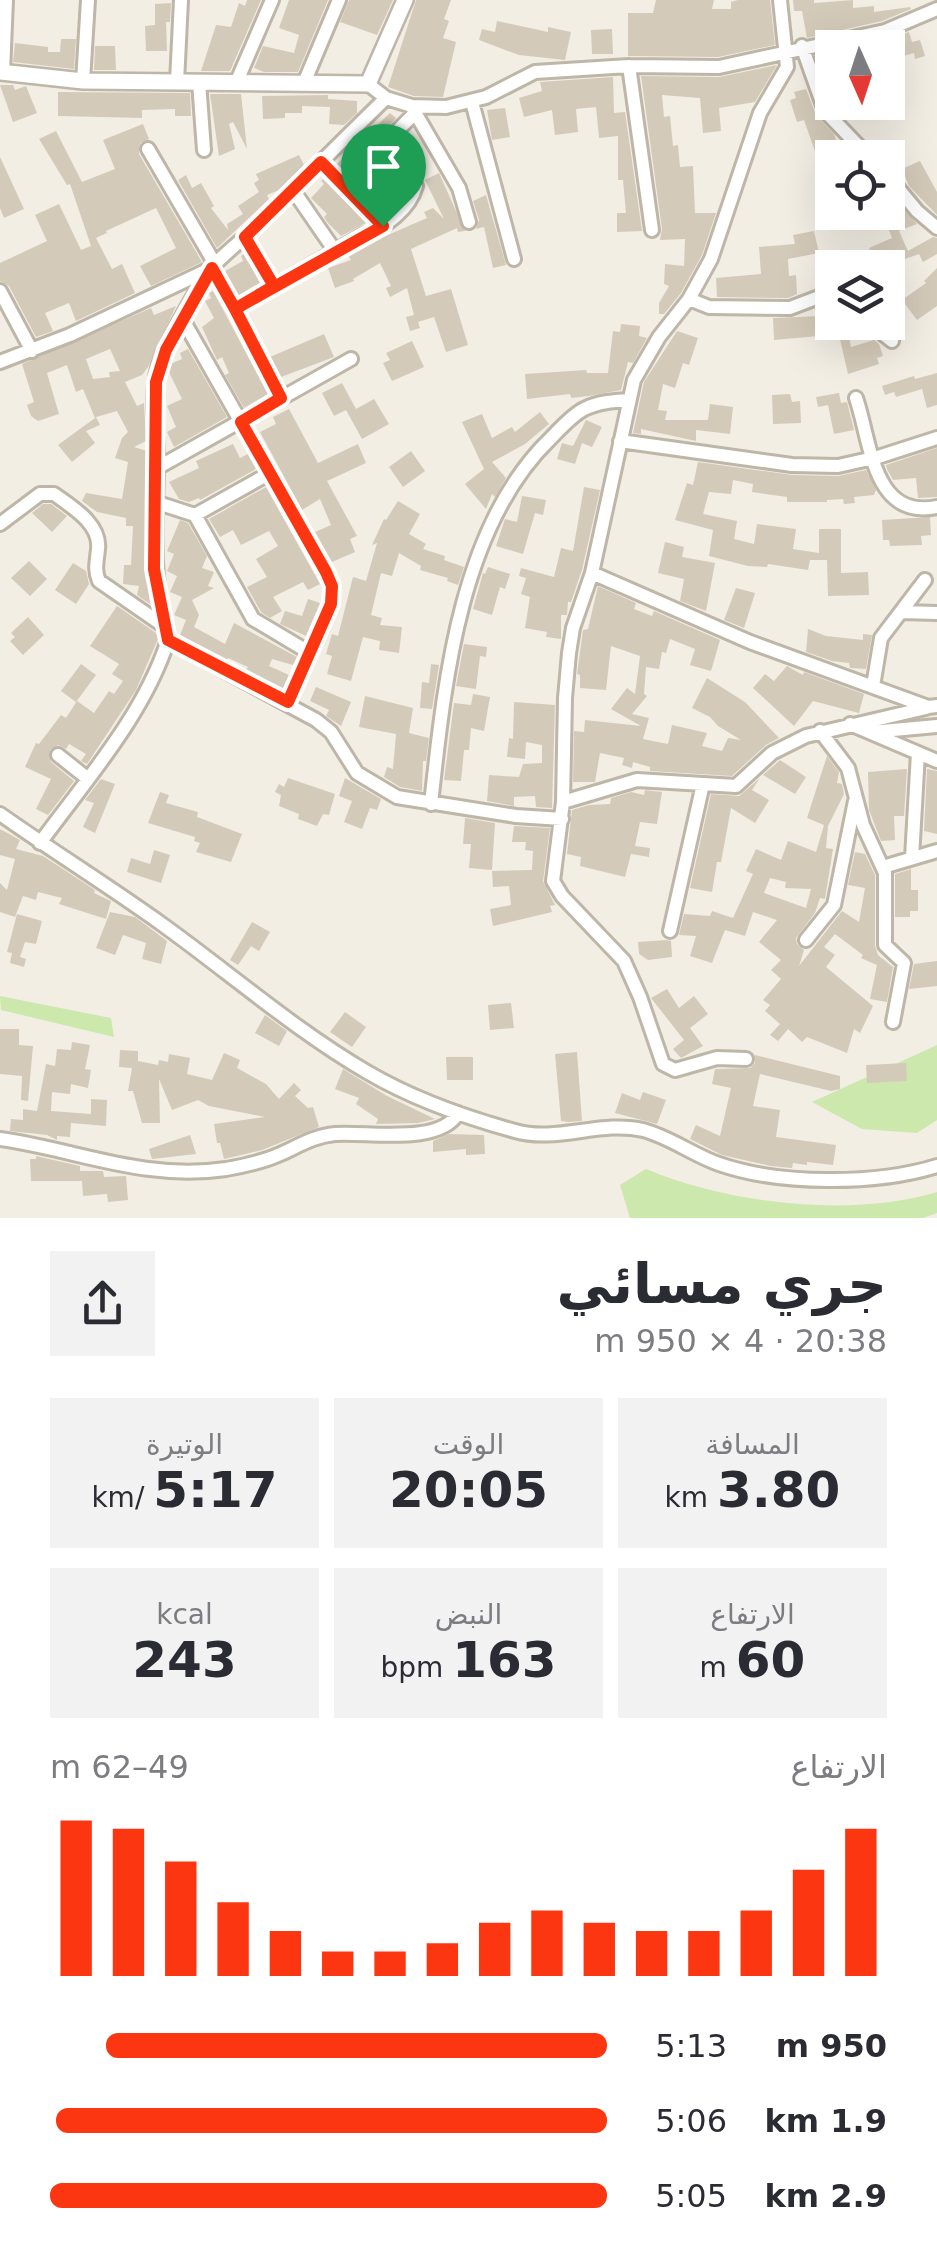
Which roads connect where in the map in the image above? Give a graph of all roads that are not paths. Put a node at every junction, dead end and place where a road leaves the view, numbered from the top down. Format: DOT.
graph roads {
  1 [pos="6,0"];
  2 [pos="88,0"];
  3 [pos="181,0"];
  4 [pos="272,0"];
  5 [pos="338,0"];
  6 [pos="405,0"];
  7 [pos="780,0"];
  8 [pos="937,9"];
  9 [pos="802,46"];
  10 [pos="786,51"];
  11 [pos="629,66"];
  12 [pos="2,72"];
  13 [pos="82,81"];
  14 [pos="237,81"];
  15 [pos="177,82"];
  16 [pos="199,82"];
  17 [pos="304,83"];
  18 [pos="377,96"];
  19 [pos="472,102"];
  20 [pos="413,110"];
  21 [pos="853,140"];
  22 [pos="148,149"];
  23 [pos="204,150"];
  24 [pos="321,162"];
  25 [pos="293,190"];
  26 [pos="905,197"];
  27 [pos="468,222"];
  28 [pos="383,226"];
  29 [pos="937,228"];
  30 [pos="652,230"];
  31 [pos="245,237"];
  32 [pos="335,251"];
  33 [pos="514,259"];
  34 [pos="214,266"];
  35 [pos="274,286"];
  36 [pos="0,291"];
  37 [pos="815,298"];
  38 [pos="689,299"];
  39 [pos="235,309"];
  40 [pos="183,320"];
  41 [pos="32,351"];
  42 [pos="350,359"];
  43 [pos="0,362"];
  44 [pos="281,398"];
  45 [pos="856,398"];
  46 [pos="629,400"];
  47 [pos="241,422"];
  48 [pos="937,438"];
  49 [pos="620,441"];
  50 [pos="872,458"];
  51 [pos="157,468"];
  52 [pos="270,472"];
  53 [pos="155,502"];
  54 [pos="937,506"];
  55 [pos="194,515"];
  56 [pos="0,524"];
  57 [pos="592,573"];
  58 [pos="925,580"];
  59 [pos="902,612"];
  60 [pos="937,613"];
  61 [pos="166,633"];
  62 [pos="310,653"];
  63 [pos="873,686"];
  64 [pos="288,702"];
  65 [pos="933,707"];
  66 [pos="850,724"];
  67 [pos="937,726"];
  68 [pos="820,732"];
  69 [pos="869,732"];
  70 [pos="918,753"];
  71 [pos="58,755"];
  72 [pos="937,761"];
  73 [pos="88,778"];
  74 [pos="703,784"];
  75 [pos="855,798"];
  76 [pos="563,802"];
  77 [pos="432,804"];
  78 [pos="0,814"];
  79 [pos="562,820"];
  80 [pos="40,842"];
  81 [pos="937,850"];
  82 [pos="912,858"];
  83 [pos="882,867"];
  84 [pos="670,932"];
  85 [pos="806,940"];
  86 [pos="892,1022"];
  87 [pos="746,1059"];
  88 [pos="458,1113"];
  89 [pos="0,1140"];
  90 [pos="937,1166"];
  1 -- 12 [label="street"];
  2 -- 13 [label="street"];
  3 -- 15 [label="street"];
  4 -- 14 [label="street"];
  5 -- 17 [label="street"];
  6 -- 18 [label="street"];
  7 -- 10 [label="street"];
  8 -- 9 [label="street"];
  9 -- 10 [label="street"];
  9 -- 21 [label="street"];
  10 -- 11 [label="street"];
  10 -- 38 [label="street"];
  11 -- 19 [label="street"];
  11 -- 30 [label="street"];
  12 -- 13 [label="street"];
  13 -- 15 [label="street"];
  14 -- 16 [label="street"];
  14 -- 17 [label="street"];
  15 -- 16 [label="street"];
  16 -- 23 [label="street"];
  17 -- 18 [label="street"];
  18 -- 20 [label="street"];
  18 -- 24 [label="street"];
  19 -- 20 [label="street"];
  19 -- 33 [label="street"];
  20 -- 27 [label="street"];
  20 -- 28 [label="street"];
  22 -- 34 [label="street"];
  24 -- 25 [label="street"];
  24 -- 28 [label="street"];
  25 -- 31 [label="street"];
  25 -- 32 [label="street"];
  26 -- 29 [label="street"];
  28 -- 32 [label="street"];
  31 -- 34 [label="street"];
  31 -- 35 [label="street"];
  32 -- 35 [label="street"];
  34 -- 39 [label="street"];
  34 -- 40 [label="street"];
  34 -- 41 [label="street"];
  35 -- 39 [label="street"];
  36 -- 41 [label="street"];
  37 -- 38 [label="street"];
  38 -- 46 [label="street"];
  39 -- 44 [label="street"];
  40 -- 47 [label="street"];
  40 -- 51 [label="street"];
  41 -- 43 [label="street"];
  42 -- 44 [label="street"];
  44 -- 47 [label="street"];
  45 -- 50 [label="street"];
  46 -- 49 [label="street"];
  46 -- 77 [label="street"];
  47 -- 51 [label="street"];
  47 -- 52 [label="street"];
  48 -- 50 [label="street"];
  49 -- 50 [label="street"];
  49 -- 57 [label="street"];
  50 -- 54 [label="street"];
  51 -- 53 [label="street"];
  52 -- 55 [label="street"];
  52 -- 62 [label="street"];
  53 -- 55 [label="street"];
  53 -- 61 [label="street"];
  55 -- 62 [label="street"];
  56 -- 61 [label="street"];
  57 -- 63 [label="street"];
  57 -- 76 [label="street"];
  58 -- 59 [label="street"];
  59 -- 60 [label="street"];
  59 -- 63 [label="street"];
  61 -- 64 [label="street"];
  61 -- 73 [label="street"];
  62 -- 64 [label="street"];
  63 -- 65 [label="street"];
  64 -- 77 [label="street"];
  65 -- 66 [label="street"];
  66 -- 68 [label="street"];
  66 -- 69 [label="street"];
  67 -- 69 [label="street"];
  68 -- 74 [label="street"];
  68 -- 75 [label="street"];
  69 -- 70 [label="street"];
  70 -- 72 [label="street"];
  70 -- 82 [label="street"];
  71 -- 73 [label="street"];
  73 -- 80 [label="street"];
  74 -- 76 [label="street"];
  74 -- 84 [label="street"];
  75 -- 83 [label="street"];
  75 -- 85 [label="street"];
  76 -- 79 [label="street"];
  77 -- 79 [label="street"];
  78 -- 80 [label="street"];
  79 -- 87 [label="street"];
  80 -- 88 [label="street"];
  81 -- 82 [label="street"];
  82 -- 83 [label="street"];
  83 -- 86 [label="street"];
  88 -- 89 [label="street"];
  88 -- 90 [label="street"];
}
